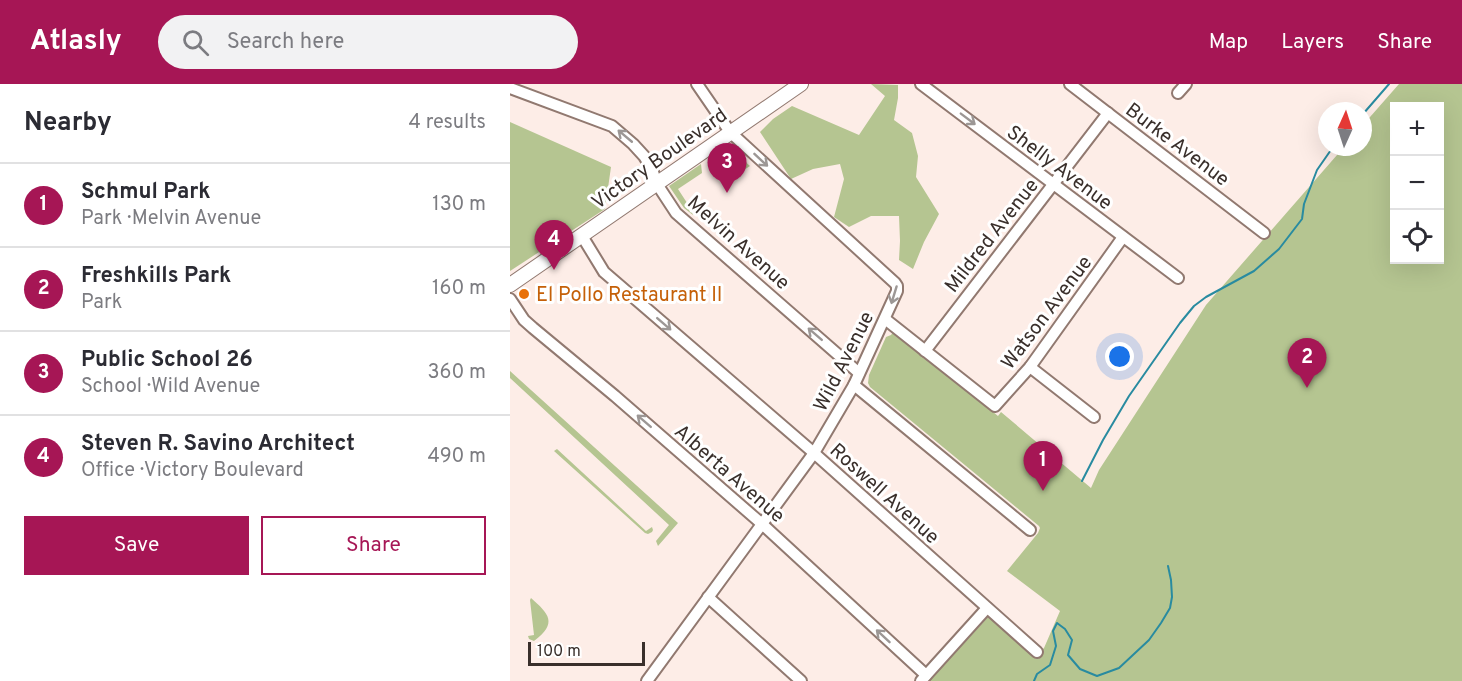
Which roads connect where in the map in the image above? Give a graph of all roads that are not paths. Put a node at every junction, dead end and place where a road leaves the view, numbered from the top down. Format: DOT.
graph roads {
  1 [pos="697,84"];
  2 [pos="800,84"];
  3 [pos="921,84"];
  4 [pos="1070,84"];
  5 [pos="1186,84"];
  6 [pos="510,88"];
  7 [pos="1178,93"];
  8 [pos="1108,113"];
  9 [pos="730,132"];
  10 [pos="657,184"];
  11 [pos="1054,184"];
  12 [pos="1264,232"];
  13 [pos="582,236"];
  14 [pos="1123,237"];
  15 [pos="1178,278"];
  16 [pos="510,285"];
  17 [pos="510,298"];
  18 [pos="885,319"];
  19 [pos="926,351"];
  20 [pos="1030,367"];
  21 [pos="860,373"];
  22 [pos="854,385"];
  23 [pos="1094,417"];
  24 [pos="814,453"];
  25 [pos="762,524"];
  26 [pos="1030,530"];
  27 [pos="708,597"];
  28 [pos="987,608"];
  29 [pos="1037,652"];
  30 [pos="923,678"];
  31 [pos="647,681"];
  32 [pos="801,681"];
  1 -- 9 [label="street, Wild Avenue"];
  2 -- 9 [label="main road, Victory Boulevard"];
  3 -- 11 [label="street, Shelly Avenue, one-way"];
  4 -- 8 [label="street, Burke Avenue"];
  5 -- 7 [label="street"];
  10 -- 6 [label="street, Melvin Avenue, one-way"];
  8 -- 11 [label="street, Mildred Avenue"];
  8 -- 12 [label="street, Burke Avenue"];
  9 -- 10 [label="main road, Victory Boulevard"];
  9 -- 18 [label="street, Wild Avenue, one-way"];
  10 -- 13 [label="main road, Victory Boulevard"];
  21 -- 10 [label="street, Melvin Avenue, one-way"];
  11 -- 14 [label="street, Shelly Avenue"];
  11 -- 19 [label="street, Mildred Avenue"];
  13 -- 16 [label="main road, Victory Boulevard"];
  13 -- 24 [label="street, Roswell Avenue, one-way"];
  14 -- 15 [label="street, Shelly Avenue"];
  14 -- 20 [label="street, Watson Avenue"];
  25 -- 17 [label="street, Alberta Avenue, one-way"];
  18 -- 19 [label="street"];
  18 -- 21 [label="street, Wild Avenue"];
  19 -- 20 [label="street, Watson Avenue"];
  20 -- 23 [label="street"];
  21 -- 22 [label="street, Wild Avenue"];
  22 -- 24 [label="street, Wild Avenue"];
  22 -- 26 [label="street"];
  24 -- 25 [label="street, Wild Avenue"];
  24 -- 28 [label="street, Roswell Avenue"];
  25 -- 27 [label="street, Wild Avenue"];
  30 -- 25 [label="street, Alberta Avenue, one-way"];
  27 -- 31 [label="street, Wild Avenue"];
  27 -- 32 [label="street"];
  28 -- 29 [label="street, Roswell Avenue"];
  28 -- 30 [label="street"];
}
